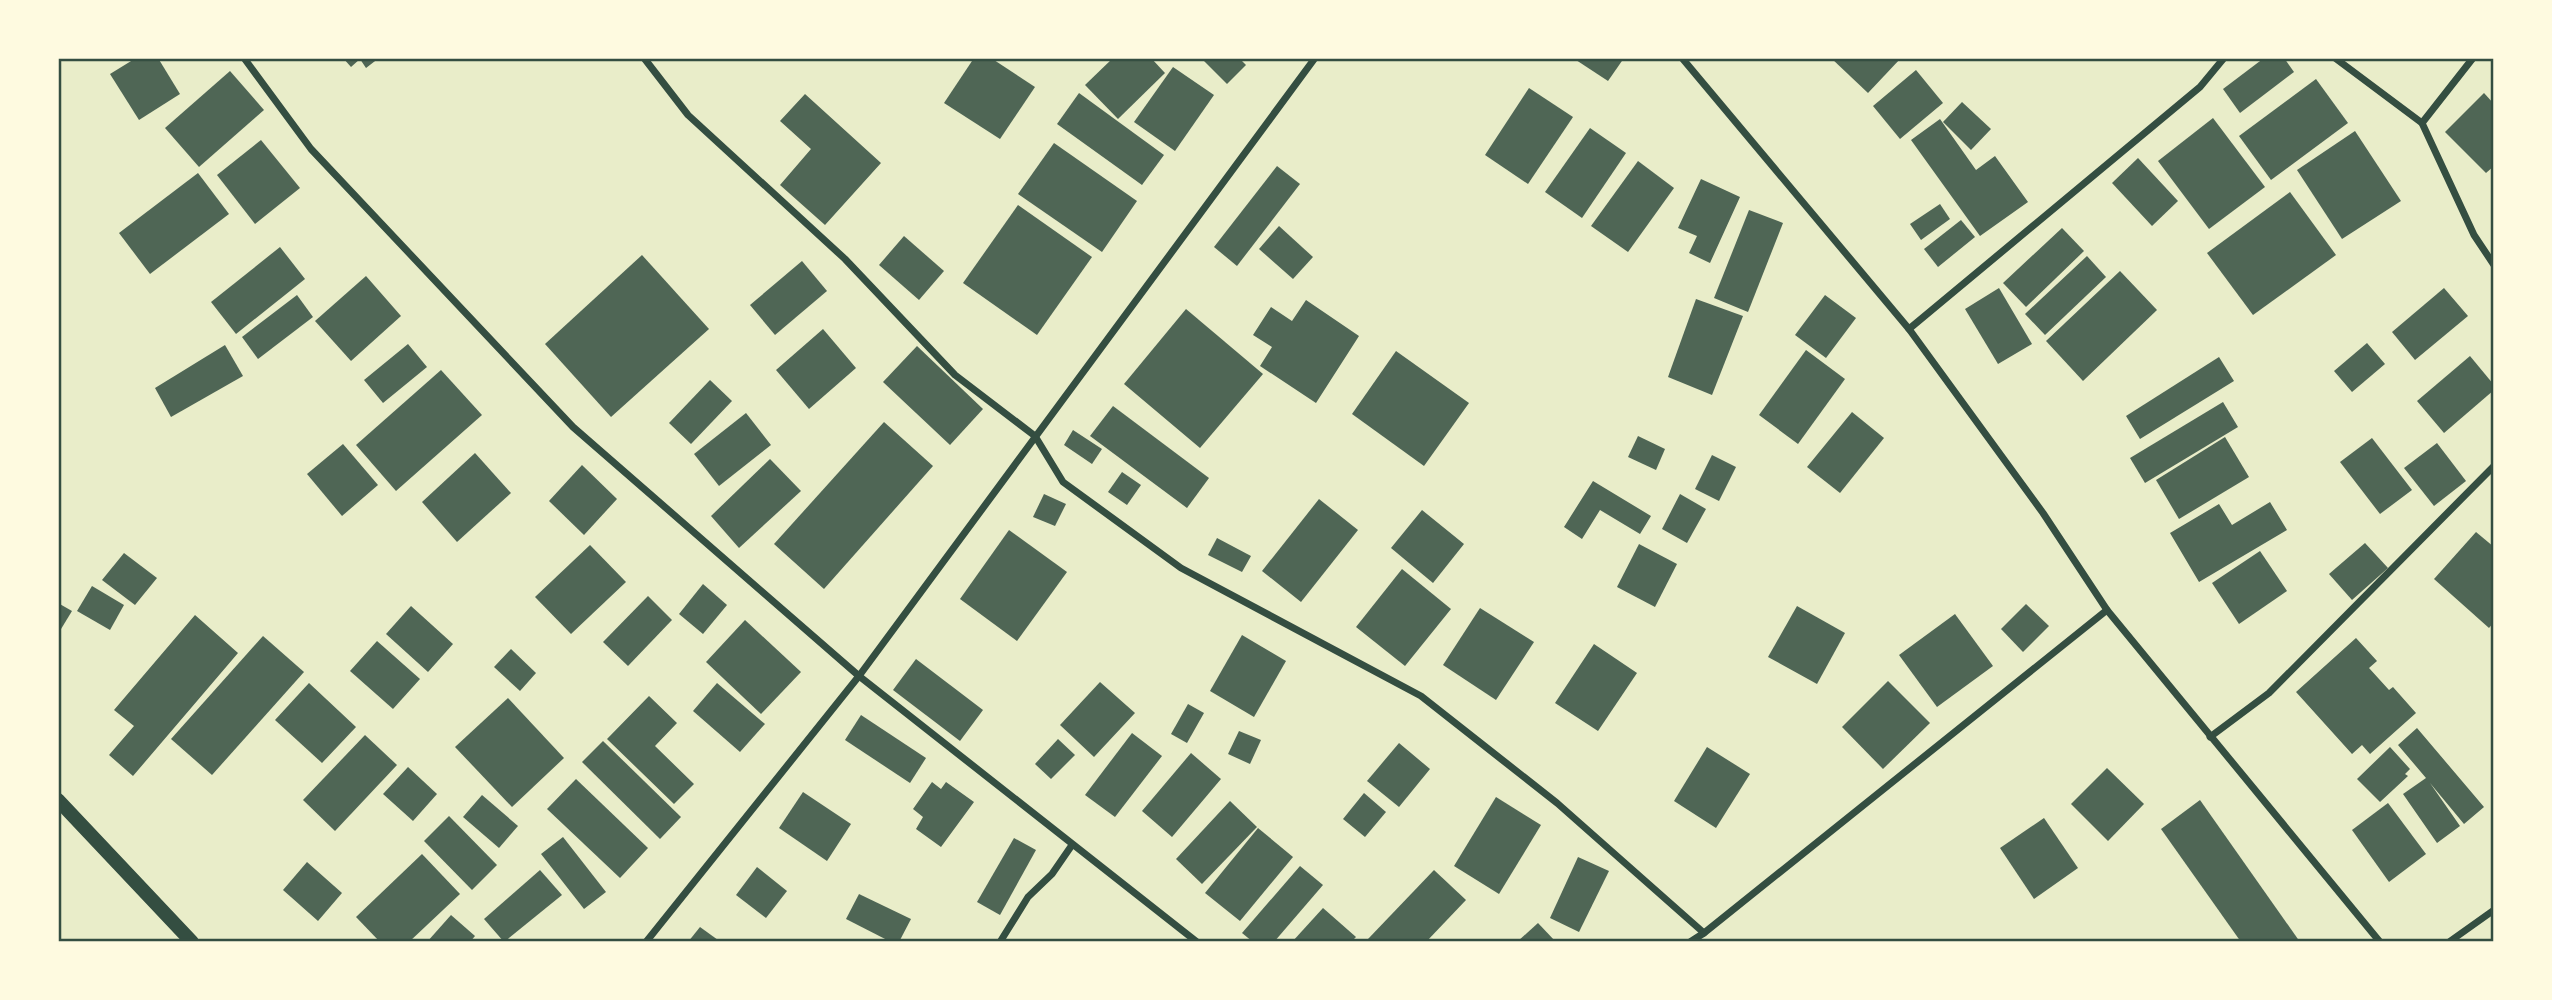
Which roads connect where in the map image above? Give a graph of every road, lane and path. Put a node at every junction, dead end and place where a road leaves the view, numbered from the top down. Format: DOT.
graph roads {
  1 [pos="244,58"];
  2 [pos="644,58"];
  3 [pos="1315,58"];
  4 [pos="1682,58"];
  5 [pos="2224,58"];
  6 [pos="2335,58"];
  7 [pos="2473,58"];
  8 [pos="2422,122"];
  9 [pos="2494,265"];
  10 [pos="1909,328"];
  11 [pos="1035,436"];
  12 [pos="2494,466"];
  13 [pos="2107,610"];
  14 [pos="859,676"];
  15 [pos="2210,737"];
  16 [pos="58,800"];
  17 [pos="1072,845"];
  18 [pos="2494,909"];
  19 [pos="1704,933"];
  20 [pos="192,942"];
  21 [pos="646,942"];
  22 [pos="1000,942"];
  23 [pos="1197,942"];
  24 [pos="1690,942"];
  25 [pos="2380,942"];
  26 [pos="2449,942"];
  1 -- 14 [label="street"];
  2 -- 11 [label="street"];
  3 -- 11 [label="street"];
  4 -- 10 [label="street"];
  5 -- 10 [label="street"];
  6 -- 8 [label="street"];
  7 -- 8 [label="street"];
  8 -- 9 [label="street"];
  10 -- 13 [label="street"];
  11 -- 14 [label="street"];
  11 -- 19 [label="street"];
  12 -- 15 [label="street"];
  13 -- 15 [label="street"];
  13 -- 19 [label="street"];
  14 -- 17 [label="street"];
  14 -- 21 [label="street"];
  15 -- 25 [label="street"];
  16 -- 20 [label="main road"];
  17 -- 22 [label="street"];
  17 -- 23 [label="street"];
  18 -- 26 [label="street"];
  19 -- 24 [label="street"];
}
